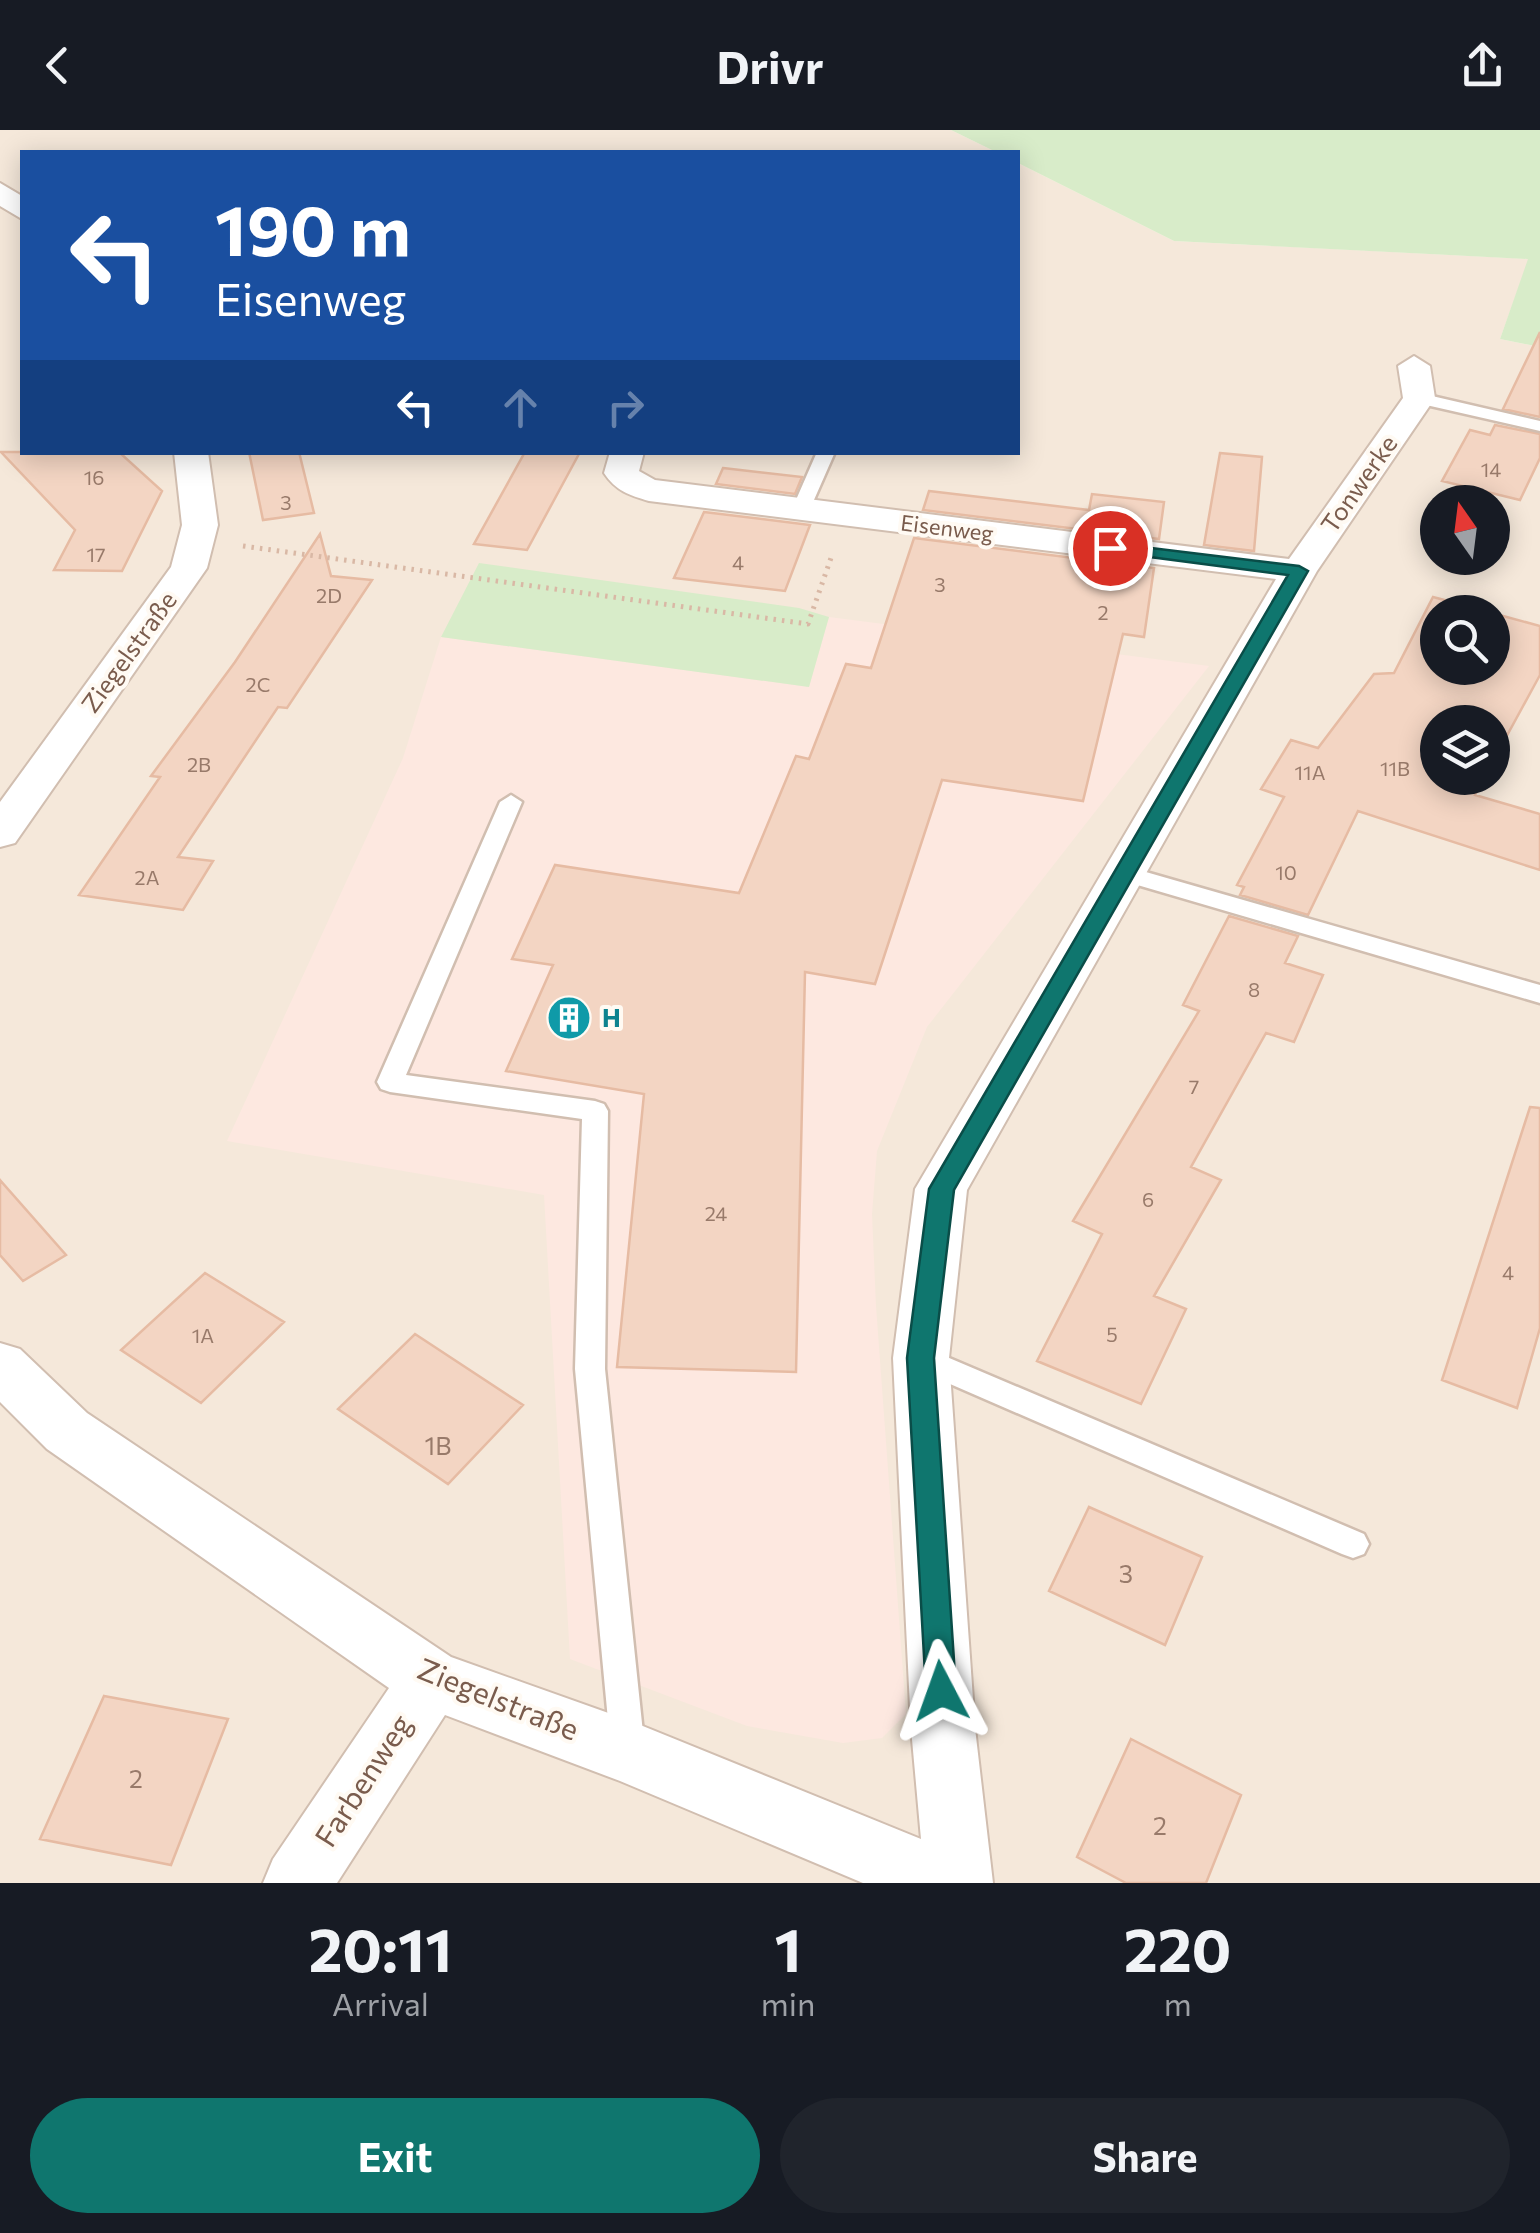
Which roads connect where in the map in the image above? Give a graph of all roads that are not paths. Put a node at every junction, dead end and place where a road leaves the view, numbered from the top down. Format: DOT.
graph roads {
  1 [pos="0,191"];
  2 [pos="20,209"];
  3 [pos="1416,382"];
  4 [pos="1540,426"];
  5 [pos="192,455"];
  6 [pos="626,455"];
  7 [pos="825,455"];
  8 [pos="801,509"];
  9 [pos="1299,571"];
  10 [pos="511,802"];
  11 [pos="0,832"];
  12 [pos="1124,874"];
  13 [pos="1540,994"];
  14 [pos="920,1358"];
  15 [pos="0,1366"];
  16 [pos="1353,1544"];
  17 [pos="431,1680"];
  18 [pos="628,1752"];
  19 [pos="297,1883"];
  20 [pos="945,1883"];
  21 [pos="958,1883"];
  1 -- 2 [label="street"];
  3 -- 4 [label="lane"];
  3 -- 9 [label="street, Tonwerke"];
  5 -- 11 [label="street, Ziegelstraße"];
  6 -- 8 [label="street, Eisenweg"];
  7 -- 8 [label="lane"];
  8 -- 9 [label="street, Eisenweg"];
  9 -- 12 [label="street, Tonwerke"];
  10 -- 18 [label="lane"];
  12 -- 13 [label="lane"];
  12 -- 14 [label="street, Tonwerke"];
  14 -- 16 [label="lane"];
  14 -- 21 [label="street, Tonwerke"];
  15 -- 17 [label="street, Ziegelstraße"];
  17 -- 18 [label="street, Ziegelstraße"];
  17 -- 19 [label="street, Farbenweg"];
  18 -- 20 [label="street, Ziegelstraße"];
}
